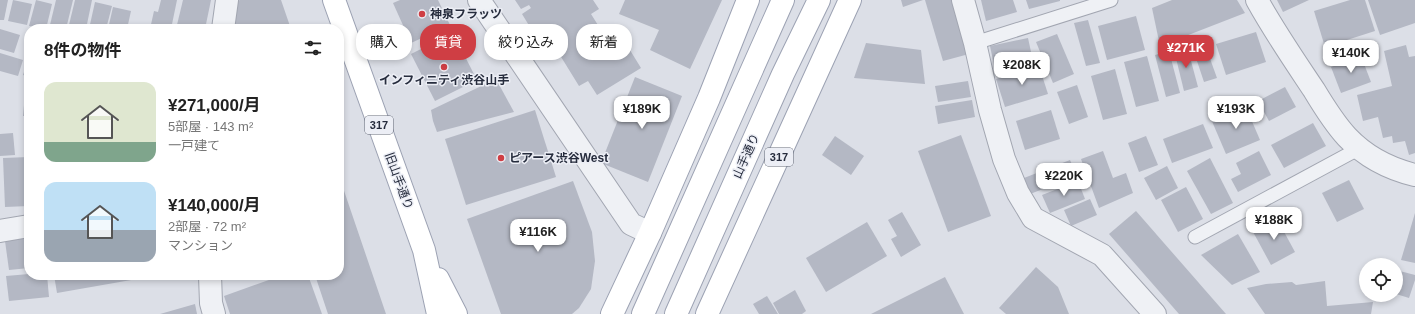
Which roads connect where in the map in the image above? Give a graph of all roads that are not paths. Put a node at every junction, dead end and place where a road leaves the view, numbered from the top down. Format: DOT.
graph roads {
  1 [pos="227,0"];
  2 [pos="334,0"];
  3 [pos="479,0"];
  4 [pos="748,0"];
  5 [pos="783,0"];
  6 [pos="819,0"];
  7 [pos="850,0"];
  8 [pos="963,0"];
  9 [pos="1111,0"];
  10 [pos="1257,0"];
  11 [pos="224,24"];
  12 [pos="343,24"];
  13 [pos="344,28"];
  14 [pos="975,43"];
  15 [pos="1360,148"];
  16 [pos="1415,175"];
  17 [pos="24,227"];
  18 [pos="0,231"];
  19 [pos="650,233"];
  20 [pos="1195,236"];
  21 [pos="424,250"];
  22 [pos="210,280"];
  23 [pos="214,314"];
  24 [pos="438,314"];
  25 [pos="456,314"];
  26 [pos="612,314"];
  27 [pos="643,314"];
  28 [pos="676,314"];
  29 [pos="707,314"];
  30 [pos="1155,314"];
  1 -- 11 [label="street"];
  2 -- 12 [label="main road, 旧山手通り / 317"];
  3 -- 19 [label="street"];
  4 -- 19 [label="main road"];
  5 -- 27 [label="main road"];
  6 -- 28 [label="main road, 山手通り / 317"];
  7 -- 29 [label="main road, 317"];
  8 -- 14 [label="street"];
  9 -- 14 [label="lane"];
  10 -- 15 [label="street"];
  13 -- 21 [label="main road, 旧山手通り / 317"];
  14 -- 30 [label="street"];
  15 -- 16 [label="street"];
  15 -- 20 [label="lane"];
  17 -- 18 [label="street"];
  19 -- 26 [label="main road"];
  21 -- 24 [label="main road, 旧山手通り / 317"];
  21 -- 25 [label="main road, 旧山手通り / 317"];
  22 -- 23 [label="street"];
}
